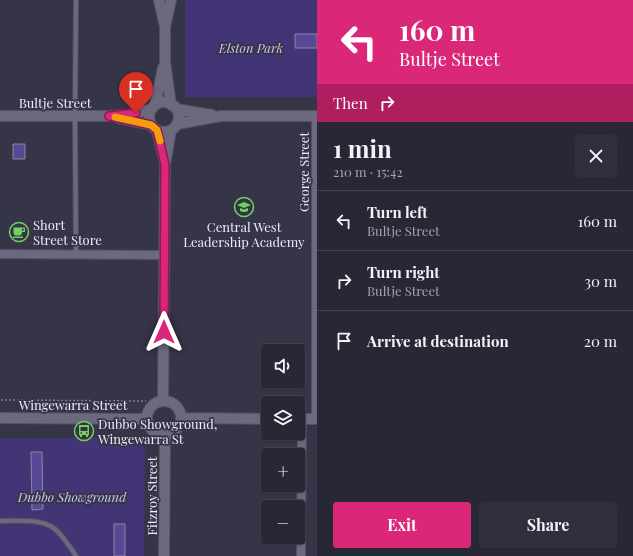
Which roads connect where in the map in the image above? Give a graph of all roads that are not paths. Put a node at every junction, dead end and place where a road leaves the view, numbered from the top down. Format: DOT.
graph roads {
  1 [pos="76,0"];
  2 [pos="159,0"];
  3 [pos="171,0"];
  4 [pos="165,27"];
  5 [pos="165,62"];
  6 [pos="154,107"];
  7 [pos="174,107"];
  8 [pos="0,116"];
  9 [pos="75,116"];
  10 [pos="109,116"];
  11 [pos="221,116"];
  12 [pos="317,116"];
  13 [pos="174,127"];
  14 [pos="154,128"];
  15 [pos="165,165"];
  16 [pos="0,254"];
  17 [pos="76,254"];
  18 [pos="164,255"];
  19 [pos="163,401"];
  20 [pos="0,418"];
  21 [pos="181,418"];
  22 [pos="147,419"];
  23 [pos="261,419"];
  24 [pos="305,419"];
  25 [pos="316,419"];
  26 [pos="165,436"];
  27 [pos="300,440"];
  28 [pos="0,521"];
  29 [pos="76,556"];
  30 [pos="164,556"];
  31 [pos="301,556"];
  1 -- 9 [label="lane"];
  2 -- 4 [label="street"];
  3 -- 4 [label="street"];
  4 -- 5 [label="street"];
  5 -- 6 [label="street"];
  5 -- 7 [label="street"];
  6 -- 7 [label="street"];
  6 -- 10 [label="street, Bultje Street"];
  6 -- 14 [label="street"];
  7 -- 11 [label="street"];
  7 -- 13 [label="street"];
  8 -- 9 [label="street, Bultje Street"];
  9 -- 10 [label="street, Bultje Street"];
  9 -- 17 [label="lane"];
  10 -- 14 [label="street, Bultje Street"];
  11 -- 12 [label="street"];
  11 -- 13 [label="street"];
  12 -- 25 [label="street, George Street"];
  13 -- 14 [label="street"];
  13 -- 15 [label="street"];
  14 -- 15 [label="street"];
  15 -- 18 [label="street"];
  16 -- 17 [label="street"];
  17 -- 18 [label="street"];
  18 -- 19 [label="street"];
  19 -- 21 [label="street"];
  19 -- 22 [label="street"];
  20 -- 22 [label="street, Wingewarra Street"];
  21 -- 23 [label="street"];
  21 -- 26 [label="street"];
  22 -- 26 [label="street"];
  24 -- 25 [label="street"];
  26 -- 30 [label="street, Fitzroy Street"];
  27 -- 31 [label="street"];
  28 -- 29 [label="lane"];
}
